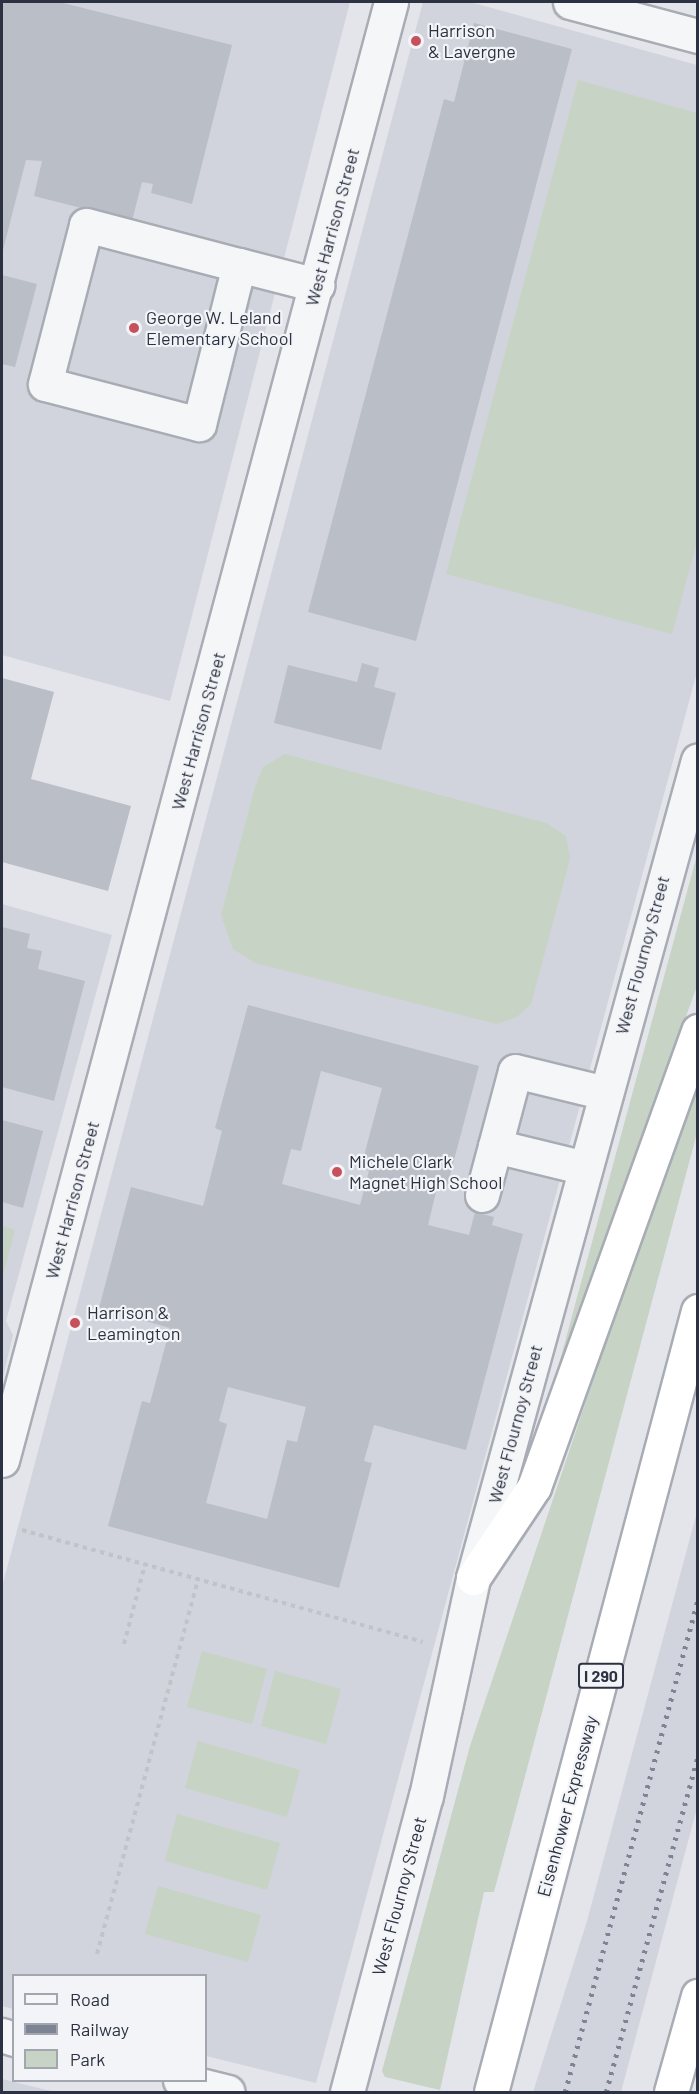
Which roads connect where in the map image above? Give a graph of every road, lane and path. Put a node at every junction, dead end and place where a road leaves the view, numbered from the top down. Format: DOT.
graph roads {
  1 [pos="391,2"];
  2 [pos="570,2"];
  3 [pos="643,11"];
  4 [pos="698,36"];
  5 [pos="239,265"];
  6 [pos="317,285"];
  7 [pos="698,760"];
  8 [pos="698,1031"];
  9 [pos="605,1093"];
  10 [pos="495,1146"];
  11 [pos="585,1168"];
  12 [pos="482,1195"];
  13 [pos="698,1311"];
  14 [pos="2,1454"];
  15 [pos="22,1530"];
  16 [pos="145,1564"];
  17 [pos="473,1578"];
  18 [pos="198,1579"];
  19 [pos="423,1642"];
  20 [pos="123,1644"];
  21 [pos="97,1954"];
  22 [pos="698,1996"];
  23 [pos="188,2082"];
  24 [pos="228,2092"];
  25 [pos="347,2092"];
  26 [pos="491,2092"];
  27 [pos="671,2092"];
  1 -- 6 [label="street, West Harrison Street"];
  2 -- 3 [label="street"];
  3 -- 4 [label="street"];
  5 -- 5 [label="street"];
  5 -- 6 [label="street"];
  6 -- 14 [label="street, West Harrison Street"];
  7 -- 9 [label="street, West Flournoy Street"];
  8 -- 17 [label="highway"];
  9 -- 10 [label="street"];
  9 -- 11 [label="street, West Flournoy Street"];
  10 -- 11 [label="street"];
  10 -- 12 [label="street"];
  11 -- 17 [label="street, West Flournoy Street"];
  13 -- 26 [label="highway, Eisenhower Expressway / I 290"];
  15 -- 16 [label="path"];
  16 -- 18 [label="path"];
  16 -- 20 [label="path"];
  17 -- 25 [label="street, West Flournoy Street"];
  18 -- 19 [label="path"];
  18 -- 21 [label="path"];
  22 -- 27 [label="highway"];
  23 -- 24 [label="street"];
}
